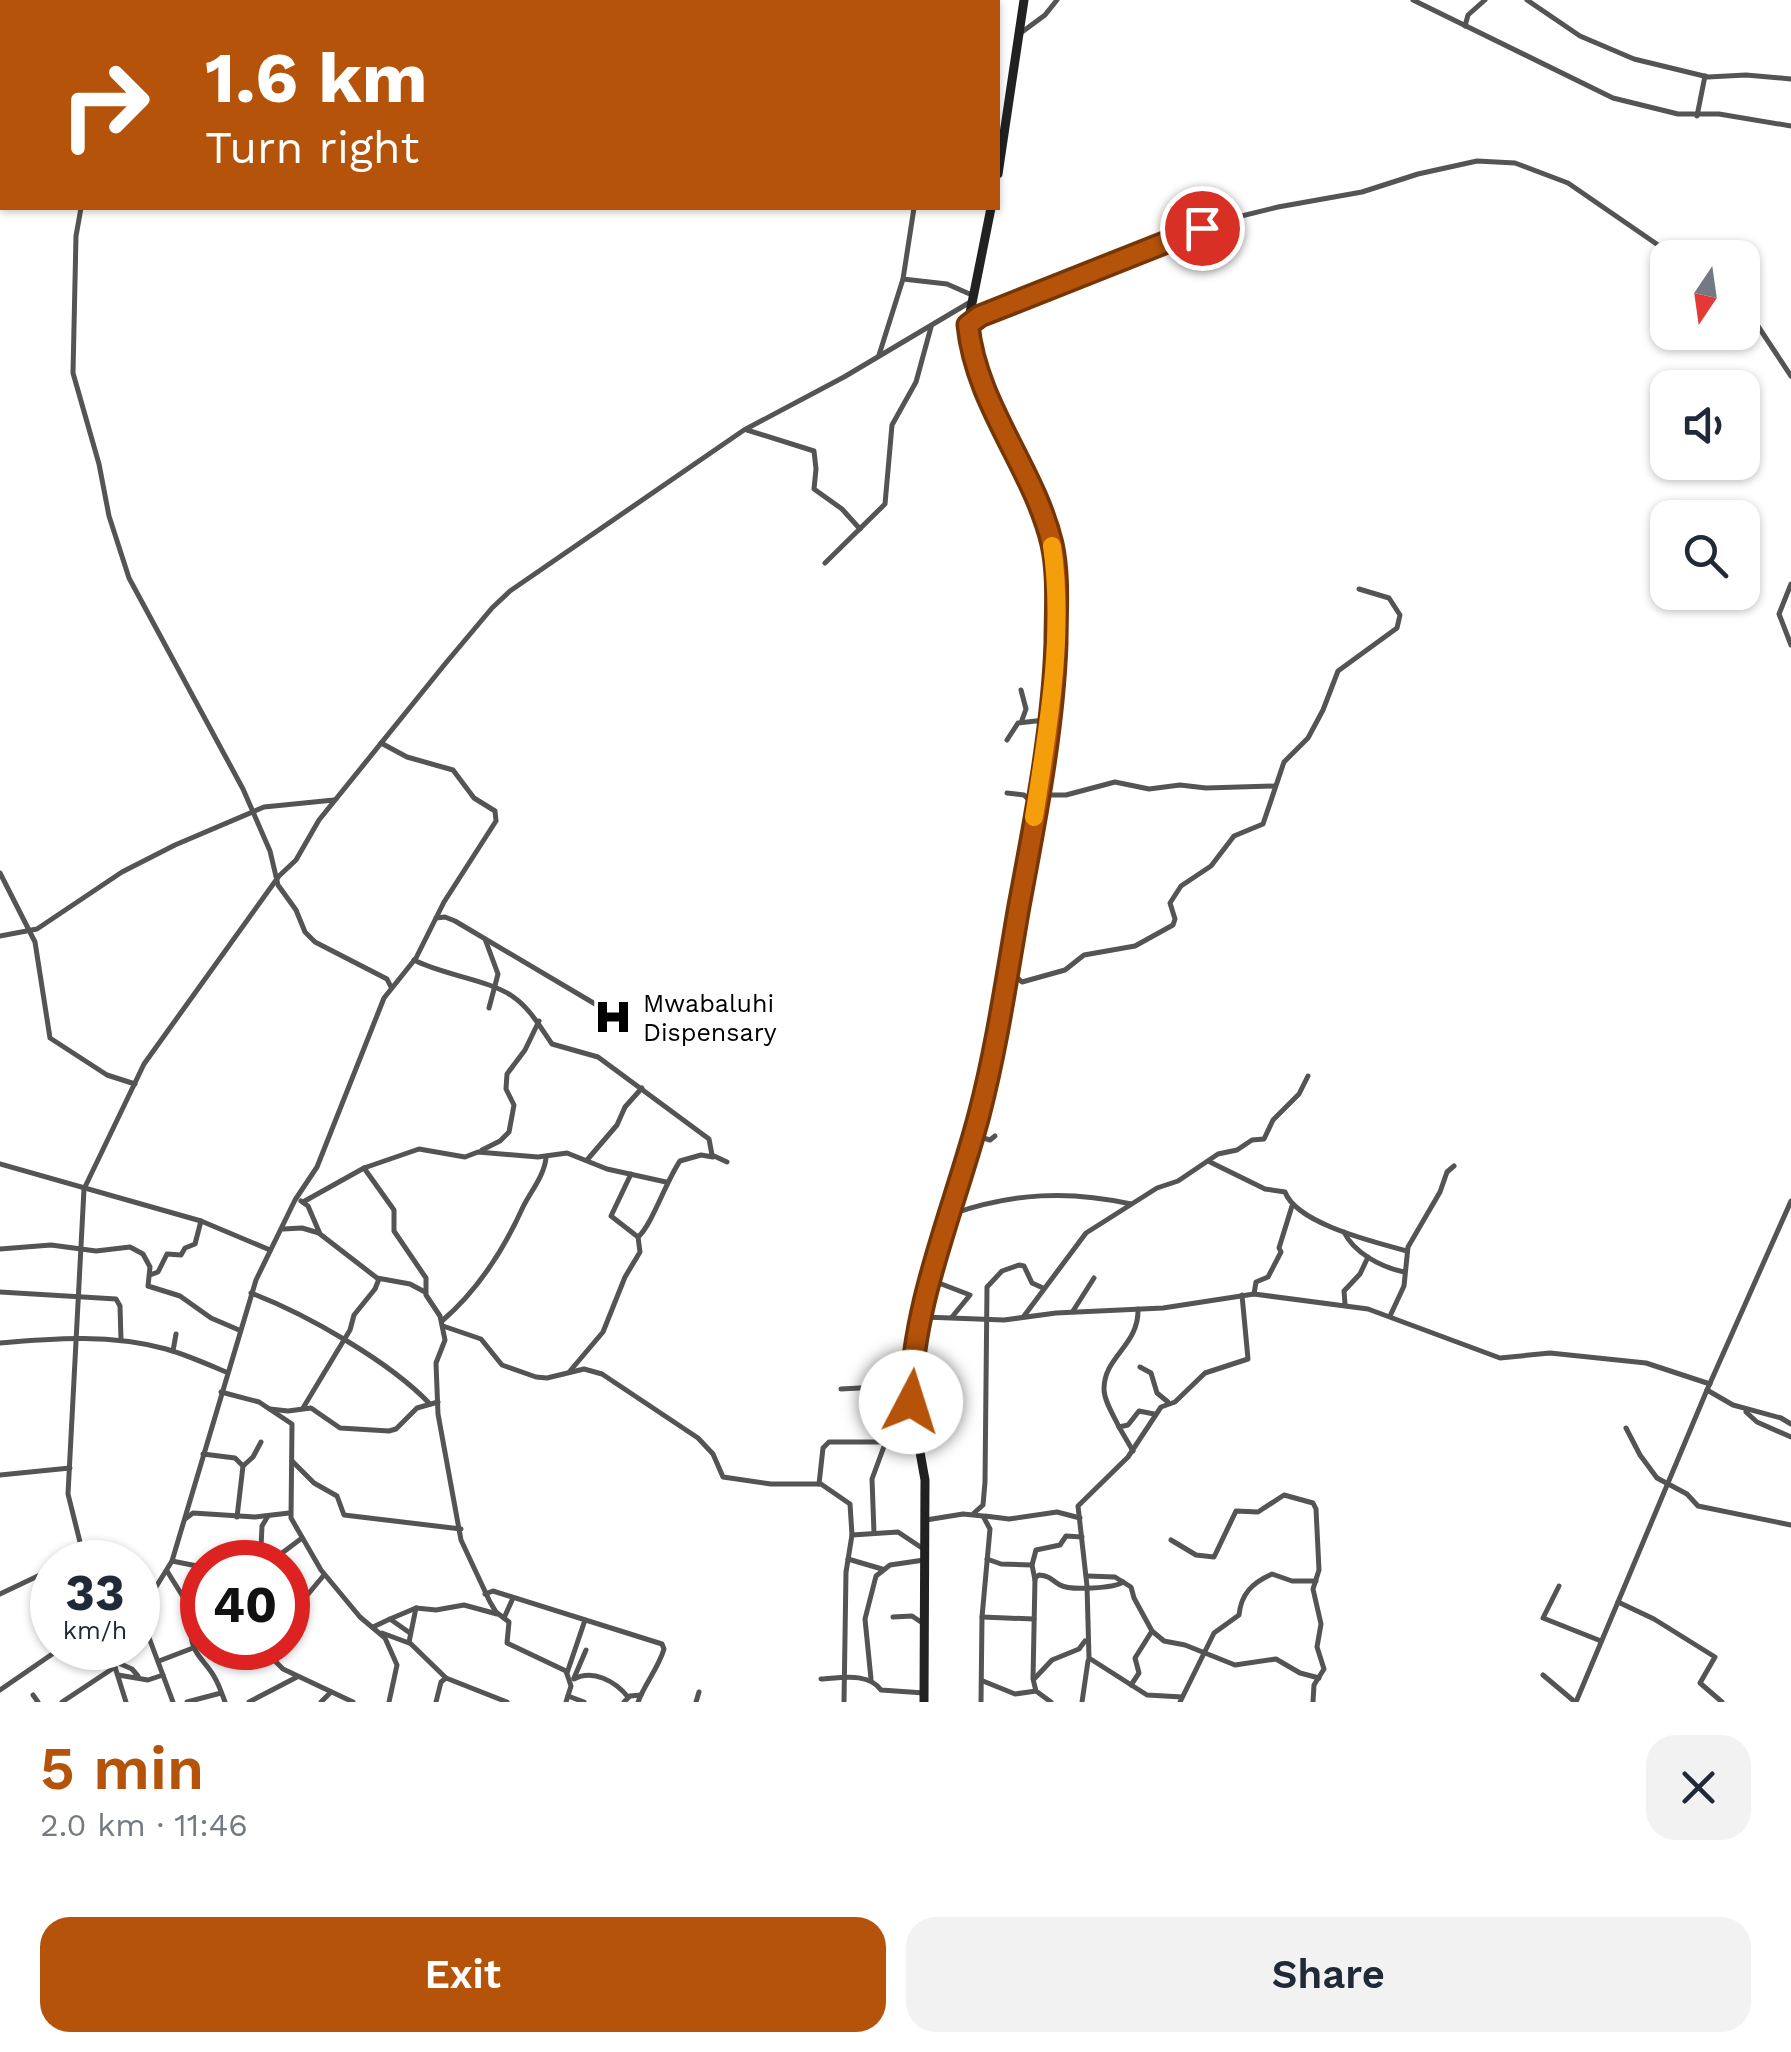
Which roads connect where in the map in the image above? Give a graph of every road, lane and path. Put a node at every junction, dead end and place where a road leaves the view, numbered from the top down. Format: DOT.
graph roads {
  1 [pos="1024,0"];
  2 [pos="1057,0"];
  3 [pos="1413,0"];
  4 [pos="1485,0"];
  5 [pos="1527,0"];
  6 [pos="1465,26"];
  7 [pos="1022,32"];
  8 [pos="1705,76"];
  9 [pos="1791,79"];
  10 [pos="1697,116"];
  11 [pos="1791,126"];
  12 [pos="1000,151"];
  13 [pos="81,210"];
  14 [pos="914,210"];
  15 [pos="992,210"];
  16 [pos="1651,240"];
  17 [pos="903,279"];
  18 [pos="972,298"];
  19 [pos="968,325"];
  20 [pos="931,327"];
  21 [pos="1760,329"];
  22 [pos="879,356"];
  23 [pos="1791,376"];
  24 [pos="744,430"];
  25 [pos="860,529"];
  26 [pos="824,562"];
  27 [pos="1791,584"];
  28 [pos="1359,589"];
  29 [pos="1791,645"];
  30 [pos="1021,690"];
  31 [pos="1048,720"];
  32 [pos="1020,722"];
  33 [pos="1007,740"];
  34 [pos="381,743"];
  35 [pos="1276,786"];
  36 [pos="1008,793"];
  37 [pos="1038,796"];
  38 [pos="335,800"];
  39 [pos="1036,807"];
  40 [pos="254,812"];
  41 [pos="0,873"];
  42 [pos="277,879"];
  43 [pos="434,919"];
  44 [pos="30,932"];
  45 [pos="0,936"];
  46 [pos="484,936"];
  47 [pos="414,960"];
  48 [pos="1008,969"];
  49 [pos="391,988"];
  50 [pos="495,989"];
  51 [pos="488,1008"];
  52 [pos="606,1011"];
  53 [pos="539,1022"];
  54 [pos="1308,1076"];
  55 [pos="134,1084"];
  56 [pos="642,1088"];
  57 [pos="973,1135"];
  58 [pos="995,1136"];
  59 [pos="480,1152"];
  60 [pos="546,1158"];
  61 [pos="716,1158"];
  62 [pos="586,1161"];
  63 [pos="727,1162"];
  64 [pos="1210,1162"];
  65 [pos="0,1164"];
  66 [pos="1454,1166"];
  67 [pos="364,1168"];
  68 [pos="631,1174"];
  69 [pos="666,1182"];
  70 [pos="84,1189"];
  71 [pos="300,1201"];
  72 [pos="1791,1201"];
  73 [pos="1131,1204"];
  74 [pos="1293,1205"];
  75 [pos="952,1214"];
  76 [pos="1788,1214"];
  77 [pos="202,1221"];
  78 [pos="281,1229"];
  79 [pos="319,1232"];
  80 [pos="1344,1232"];
  81 [pos="638,1237"];
  82 [pos="0,1249"];
  83 [pos="270,1250"];
  84 [pos="79,1251"];
  85 [pos="1407,1251"];
  86 [pos="1368,1256"];
  87 [pos="1404,1272"];
  88 [pos="150,1275"];
  89 [pos="1094,1278"];
  90 [pos="379,1279"];
  91 [pos="930,1280"];
  92 [pos="1043,1288"];
  93 [pos="0,1292"];
  94 [pos="425,1292"];
  95 [pos="250,1293"];
  96 [pos="1242,1294"];
  97 [pos="1254,1294"];
  98 [pos="78,1295"];
  99 [pos="1345,1304"];
  100 [pos="1138,1309"];
  101 [pos="1073,1312"];
  102 [pos="1390,1316"];
  103 [pos="921,1317"];
  104 [pos="952,1317"];
  105 [pos="1024,1317"];
  106 [pos="988,1320"];
  107 [pos="442,1324"];
  108 [pos="240,1330"];
  109 [pos="176,1334"];
  110 [pos="76,1339"];
  111 [pos="121,1340"];
  112 [pos="343,1340"];
  113 [pos="0,1343"];
  114 [pos="173,1351"];
  115 [pos="1140,1367"];
  116 [pos="226,1372"];
  117 [pos="570,1372"];
  118 [pos="1708,1387"];
  119 [pos="842,1389"];
  120 [pos="911,1391"];
  121 [pos="221,1392"];
  122 [pos="438,1402"];
  123 [pos="1171,1403"];
  124 [pos="430,1404"];
  125 [pos="303,1408"];
  126 [pos="270,1409"];
  127 [pos="1742,1409"];
  128 [pos="1154,1414"];
  129 [pos="1791,1424"];
  130 [pos="1120,1427"];
  131 [pos="1626,1428"];
  132 [pos="1791,1437"];
  133 [pos="261,1442"];
  134 [pos="886,1442"];
  135 [pos="920,1448"];
  136 [pos="1132,1451"];
  137 [pos="206,1454"];
  138 [pos="292,1461"];
  139 [pos="243,1466"];
  140 [pos="70,1468"];
  141 [pos="0,1475"];
  142 [pos="819,1484"];
  143 [pos="1668,1486"];
  144 [pos="982,1506"];
  145 [pos="190,1510"];
  146 [pos="289,1513"];
  147 [pos="978,1514"];
  148 [pos="238,1516"];
  149 [pos="268,1516"];
  150 [pos="994,1518"];
  151 [pos="1080,1518"];
  152 [pos="926,1520"];
  153 [pos="1791,1525"];
  154 [pos="461,1528"];
  155 [pos="874,1533"];
  156 [pos="852,1535"];
  157 [pos="1084,1537"];
  158 [pos="302,1538"];
  159 [pos="79,1540"];
  160 [pos="261,1540"];
  161 [pos="298,1540"];
  162 [pos="1171,1540"];
  163 [pos="927,1556"];
  164 [pos="848,1558"];
  165 [pos="987,1559"];
  166 [pos="172,1562"];
  167 [pos="180,1564"];
  168 [pos="1032,1565"];
  169 [pos="882,1568"];
  170 [pos="167,1571"];
  171 [pos="324,1574"];
  172 [pos="1087,1576"];
  173 [pos="30,1580"];
  174 [pos="1034,1580"];
  175 [pos="1316,1580"];
  176 [pos="160,1582"];
  177 [pos="1124,1582"];
  178 [pos="1088,1586"];
  179 [pos="1559,1586"];
  180 [pos="180,1592"];
  181 [pos="310,1592"];
  182 [pos="0,1594"];
  183 [pos="486,1594"];
  184 [pos="513,1598"];
  185 [pos="1618,1602"];
  186 [pos="416,1608"];
  187 [pos="502,1616"];
  188 [pos="893,1617"];
  189 [pos="982,1617"];
  190 [pos="390,1619"];
  191 [pos="1034,1619"];
  192 [pos="584,1620"];
  193 [pos="926,1626"];
  194 [pos="372,1627"];
  195 [pos="1152,1632"];
  196 [pos="381,1633"];
  197 [pos="410,1633"];
  198 [pos="1087,1639"];
  199 [pos="1601,1641"];
  200 [pos="411,1645"];
  201 [pos="586,1650"];
  202 [pos="1205,1653"];
  203 [pos="1089,1658"];
  204 [pos="160,1667"];
  205 [pos="30,1669"];
  206 [pos="103,1670"];
  207 [pos="116,1670"];
  208 [pos="133,1670"];
  209 [pos="208,1670"];
  210 [pos="288,1670"];
  211 [pos="567,1672"];
  212 [pos="163,1675"];
  213 [pos="1543,1675"];
  214 [pos="118,1676"];
  215 [pos="300,1676"];
  216 [pos="139,1678"];
  217 [pos="446,1678"];
  218 [pos="844,1678"];
  219 [pos="1320,1678"];
  220 [pos="821,1679"];
  221 [pos="871,1679"];
  222 [pos="1034,1679"];
  223 [pos="983,1681"];
  224 [pos="572,1682"];
  225 [pos="1131,1685"];
  226 [pos="0,1690"];
  227 [pos="76,1692"];
  228 [pos="331,1692"];
  229 [pos="699,1692"];
  230 [pos="221,1693"];
  231 [pos="1039,1693"];
  232 [pos="33,1695"];
  233 [pos="640,1698"];
  234 [pos="924,1698"];
  235 [pos="567,1699"];
  236 [pos="626,1699"];
  237 [pos="1181,1699"];
  238 [pos="38,1702"];
  239 [pos="62,1702"];
  240 [pos="73,1702"];
  241 [pos="126,1702"];
  242 [pos="173,1702"];
  243 [pos="187,1702"];
  244 [pos="225,1702"];
  245 [pos="249,1702"];
  246 [pos="321,1702"];
  247 [pos="353,1702"];
  248 [pos="389,1702"];
  249 [pos="436,1702"];
  250 [pos="507,1702"];
  251 [pos="584,1702"];
  252 [pos="696,1702"];
  253 [pos="844,1702"];
  254 [pos="981,1702"];
  255 [pos="1035,1702"];
  256 [pos="1050,1702"];
  257 [pos="1082,1702"];
  258 [pos="1313,1702"];
  259 [pos="1575,1702"];
  260 [pos="1722,1702"];
  1 -- 7 [label="street"];
  2 -- 7 [label="street"];
  3 -- 6 [label="street"];
  4 -- 6 [label="street"];
  5 -- 8 [label="street"];
  6 -- 10 [label="street"];
  7 -- 12 [label="street"];
  8 -- 9 [label="street"];
  8 -- 10 [label="street"];
  10 -- 11 [label="street"];
  13 -- 40 [label="street"];
  14 -- 17 [label="street"];
  15 -- 18 [label="street"];
  16 -- 19 [label="street"];
  17 -- 18 [label="street"];
  17 -- 22 [label="street"];
  18 -- 19 [label="street"];
  18 -- 20 [label="street"];
  19 -- 31 [label="street"];
  20 -- 22 [label="street"];
  20 -- 25 [label="street"];
  21 -- 23 [label="street"];
  22 -- 24 [label="street"];
  24 -- 25 [label="street"];
  24 -- 34 [label="street"];
  25 -- 26 [label="street"];
  27 -- 29 [label="street"];
  28 -- 35 [label="street"];
  30 -- 32 [label="street"];
  31 -- 32 [label="street"];
  31 -- 37 [label="street"];
  32 -- 33 [label="street"];
  34 -- 38 [label="street"];
  34 -- 43 [label="street"];
  35 -- 37 [label="street"];
  35 -- 48 [label="street"];
  36 -- 39 [label="street"];
  37 -- 39 [label="street"];
  38 -- 40 [label="street"];
  38 -- 42 [label="street"];
  39 -- 48 [label="street"];
  40 -- 42 [label="street"];
  40 -- 44 [label="street"];
  41 -- 44 [label="street"];
  42 -- 49 [label="street"];
  42 -- 55 [label="street"];
  43 -- 46 [label="street"];
  43 -- 47 [label="street"];
  44 -- 45 [label="street"];
  44 -- 55 [label="street"];
  46 -- 50 [label="street"];
  46 -- 52 [label="street"];
  47 -- 49 [label="street"];
  47 -- 50 [label="street"];
  48 -- 57 [label="street"];
  49 -- 71 [label="street"];
  50 -- 51 [label="street"];
  50 -- 53 [label="street"];
  53 -- 56 [label="street"];
  53 -- 59 [label="street"];
  54 -- 64 [label="street"];
  55 -- 70 [label="street"];
  56 -- 61 [label="street"];
  56 -- 62 [label="street"];
  57 -- 58 [label="street"];
  57 -- 75 [label="street"];
  59 -- 60 [label="street"];
  59 -- 67 [label="street"];
  60 -- 62 [label="street"];
  60 -- 107 [label="street"];
  61 -- 63 [label="street"];
  61 -- 69 [label="street"];
  62 -- 68 [label="street"];
  64 -- 73 [label="street"];
  64 -- 74 [label="street"];
  65 -- 70 [label="street"];
  66 -- 85 [label="street"];
  67 -- 71 [label="street"];
  67 -- 94 [label="street"];
  68 -- 69 [label="street"];
  68 -- 81 [label="street"];
  69 -- 81 [label="street"];
  70 -- 77 [label="street"];
  70 -- 84 [label="street"];
  71 -- 78 [label="street"];
  71 -- 79 [label="street"];
  72 -- 76 [label="street"];
  73 -- 75 [label="street"];
  73 -- 92 [label="street"];
  74 -- 80 [label="street"];
  74 -- 97 [label="street"];
  75 -- 91 [label="street"];
  76 -- 118 [label="street"];
  77 -- 83 [label="street"];
  77 -- 88 [label="street"];
  78 -- 79 [label="street"];
  78 -- 83 [label="street"];
  79 -- 90 [label="street"];
  80 -- 85 [label="street"];
  80 -- 86 [label="street"];
  81 -- 117 [label="street"];
  82 -- 84 [label="street"];
  83 -- 95 [label="street"];
  84 -- 88 [label="street"];
  84 -- 98 [label="street"];
  85 -- 87 [label="street"];
  86 -- 87 [label="street"];
  86 -- 99 [label="street"];
  87 -- 102 [label="street"];
  88 -- 108 [label="street"];
  89 -- 101 [label="street"];
  90 -- 94 [label="street"];
  90 -- 112 [label="street"];
  91 -- 103 [label="street"];
  91 -- 104 [label="street"];
  92 -- 105 [label="street"];
  92 -- 106 [label="street"];
  93 -- 98 [label="street"];
  94 -- 107 [label="street"];
  95 -- 108 [label="street"];
  95 -- 112 [label="street"];
  96 -- 97 [label="street"];
  96 -- 100 [label="street"];
  96 -- 123 [label="street"];
  97 -- 99 [label="street"];
  98 -- 110 [label="street"];
  98 -- 111 [label="street"];
  99 -- 102 [label="street"];
  100 -- 101 [label="street"];
  100 -- 130 [label="street"];
  101 -- 105 [label="street"];
  102 -- 118 [label="street"];
  103 -- 104 [label="street"];
  103 -- 120 [label="street"];
  104 -- 106 [label="street"];
  105 -- 106 [label="street"];
  106 -- 144 [label="street"];
  107 -- 117 [label="street"];
  107 -- 122 [label="street"];
  108 -- 116 [label="street"];
  109 -- 114 [label="street"];
  110 -- 111 [label="street"];
  110 -- 113 [label="street"];
  110 -- 140 [label="street"];
  111 -- 114 [label="street"];
  112 -- 124 [label="street"];
  112 -- 125 [label="street"];
  114 -- 116 [label="street"];
  115 -- 123 [label="street"];
  116 -- 121 [label="street"];
  117 -- 142 [label="street"];
  118 -- 127 [label="street"];
  118 -- 143 [label="street"];
  119 -- 120 [label="street"];
  120 -- 135 [label="street"];
  121 -- 126 [label="street"];
  121 -- 137 [label="street"];
  122 -- 124 [label="street"];
  122 -- 154 [label="street"];
  123 -- 128 [label="street"];
  124 -- 125 [label="street"];
  125 -- 126 [label="street"];
  126 -- 138 [label="street"];
  127 -- 129 [label="street"];
  127 -- 132 [label="street"];
  128 -- 130 [label="street"];
  128 -- 136 [label="street"];
  130 -- 136 [label="street"];
  131 -- 143 [label="street"];
  133 -- 139 [label="street"];
  134 -- 135 [label="street"];
  134 -- 142 [label="street"];
  134 -- 155 [label="street"];
  135 -- 152 [label="street"];
  136 -- 151 [label="street"];
  137 -- 139 [label="street"];
  137 -- 145 [label="street"];
  138 -- 146 [label="street"];
  138 -- 154 [label="street"];
  139 -- 148 [label="street"];
  140 -- 141 [label="street"];
  140 -- 159 [label="street"];
  142 -- 156 [label="street"];
  143 -- 153 [label="street"];
  143 -- 185 [label="street"];
  144 -- 147 [label="street"];
  144 -- 150 [label="street"];
  145 -- 148 [label="street"];
  145 -- 166 [label="street"];
  146 -- 149 [label="street"];
  146 -- 158 [label="street"];
  147 -- 150 [label="street"];
  147 -- 152 [label="street"];
  147 -- 165 [label="street"];
  148 -- 149 [label="street"];
  149 -- 160 [label="street"];
  150 -- 151 [label="street"];
  151 -- 157 [label="street"];
  152 -- 163 [label="street"];
  154 -- 183 [label="street"];
  155 -- 156 [label="street"];
  155 -- 163 [label="street"];
  156 -- 164 [label="street"];
  157 -- 168 [label="street"];
  157 -- 172 [label="street"];
  158 -- 161 [label="street"];
  158 -- 171 [label="street"];
  162 -- 175 [label="street"];
  163 -- 169 [label="street"];
  163 -- 193 [label="street"];
  164 -- 169 [label="street"];
  164 -- 218 [label="street"];
  165 -- 168 [label="street"];
  165 -- 189 [label="street"];
  166 -- 167 [label="street"];
  166 -- 170 [label="street"];
  168 -- 174 [label="street"];
  169 -- 221 [label="street"];
  170 -- 176 [label="street"];
  170 -- 180 [label="street"];
  171 -- 181 [label="street"];
  171 -- 194 [label="street"];
  172 -- 177 [label="street"];
  172 -- 178 [label="street"];
  173 -- 182 [label="street"];
  174 -- 178 [label="street"];
  174 -- 191 [label="street"];
  175 -- 202 [label="street"];
  175 -- 219 [label="street"];
  177 -- 178 [label="street"];
  177 -- 195 [label="street"];
  178 -- 198 [label="street"];
  179 -- 199 [label="street"];
  183 -- 184 [label="street"];
  183 -- 187 [label="street"];
  184 -- 187 [label="street"];
  184 -- 192 [label="street"];
  185 -- 199 [label="street"];
  185 -- 260 [label="street"];
  186 -- 187 [label="street"];
  186 -- 190 [label="street"];
  186 -- 197 [label="street"];
  187 -- 211 [label="street"];
  188 -- 193 [label="street"];
  189 -- 191 [label="street"];
  189 -- 223 [label="street"];
  190 -- 194 [label="street"];
  190 -- 197 [label="street"];
  191 -- 222 [label="street"];
  192 -- 211 [label="street"];
  192 -- 233 [label="street"];
  193 -- 234 [label="street"];
  194 -- 196 [label="street"];
  195 -- 202 [label="street"];
  195 -- 225 [label="street"];
  196 -- 200 [label="street"];
  196 -- 248 [label="street"];
  197 -- 200 [label="street"];
  198 -- 203 [label="street"];
  198 -- 222 [label="street"];
  199 -- 259 [label="street"];
  200 -- 217 [label="street"];
  201 -- 224 [label="street"];
  202 -- 219 [label="street"];
  202 -- 237 [label="street"];
  203 -- 225 [label="street"];
  203 -- 257 [label="street"];
  204 -- 212 [label="street"];
  205 -- 226 [label="street"];
  206 -- 227 [label="street"];
  207 -- 214 [label="street"];
  208 -- 216 [label="street"];
  209 -- 230 [label="street"];
  210 -- 215 [label="street"];
  211 -- 224 [label="street"];
  212 -- 216 [label="street"];
  212 -- 242 [label="street"];
  213 -- 259 [label="street"];
  214 -- 216 [label="street"];
  214 -- 241 [label="street"];
  215 -- 228 [label="street"];
  215 -- 245 [label="street"];
  217 -- 249 [label="street"];
  217 -- 250 [label="street"];
  218 -- 220 [label="street"];
  218 -- 221 [label="street"];
  218 -- 253 [label="street"];
  219 -- 258 [label="street"];
  221 -- 234 [label="street"];
  222 -- 231 [label="street"];
  223 -- 231 [label="street"];
  223 -- 254 [label="street"];
  224 -- 235 [label="street"];
  224 -- 236 [label="street"];
  225 -- 237 [label="street"];
  227 -- 239 [label="street"];
  227 -- 240 [label="street"];
  228 -- 246 [label="street"];
  228 -- 247 [label="street"];
  229 -- 252 [label="street"];
  230 -- 243 [label="street"];
  230 -- 244 [label="street"];
  231 -- 255 [label="street"];
  231 -- 256 [label="street"];
  232 -- 238 [label="street"];
  233 -- 236 [label="street"];
  235 -- 251 [label="street"];
}
